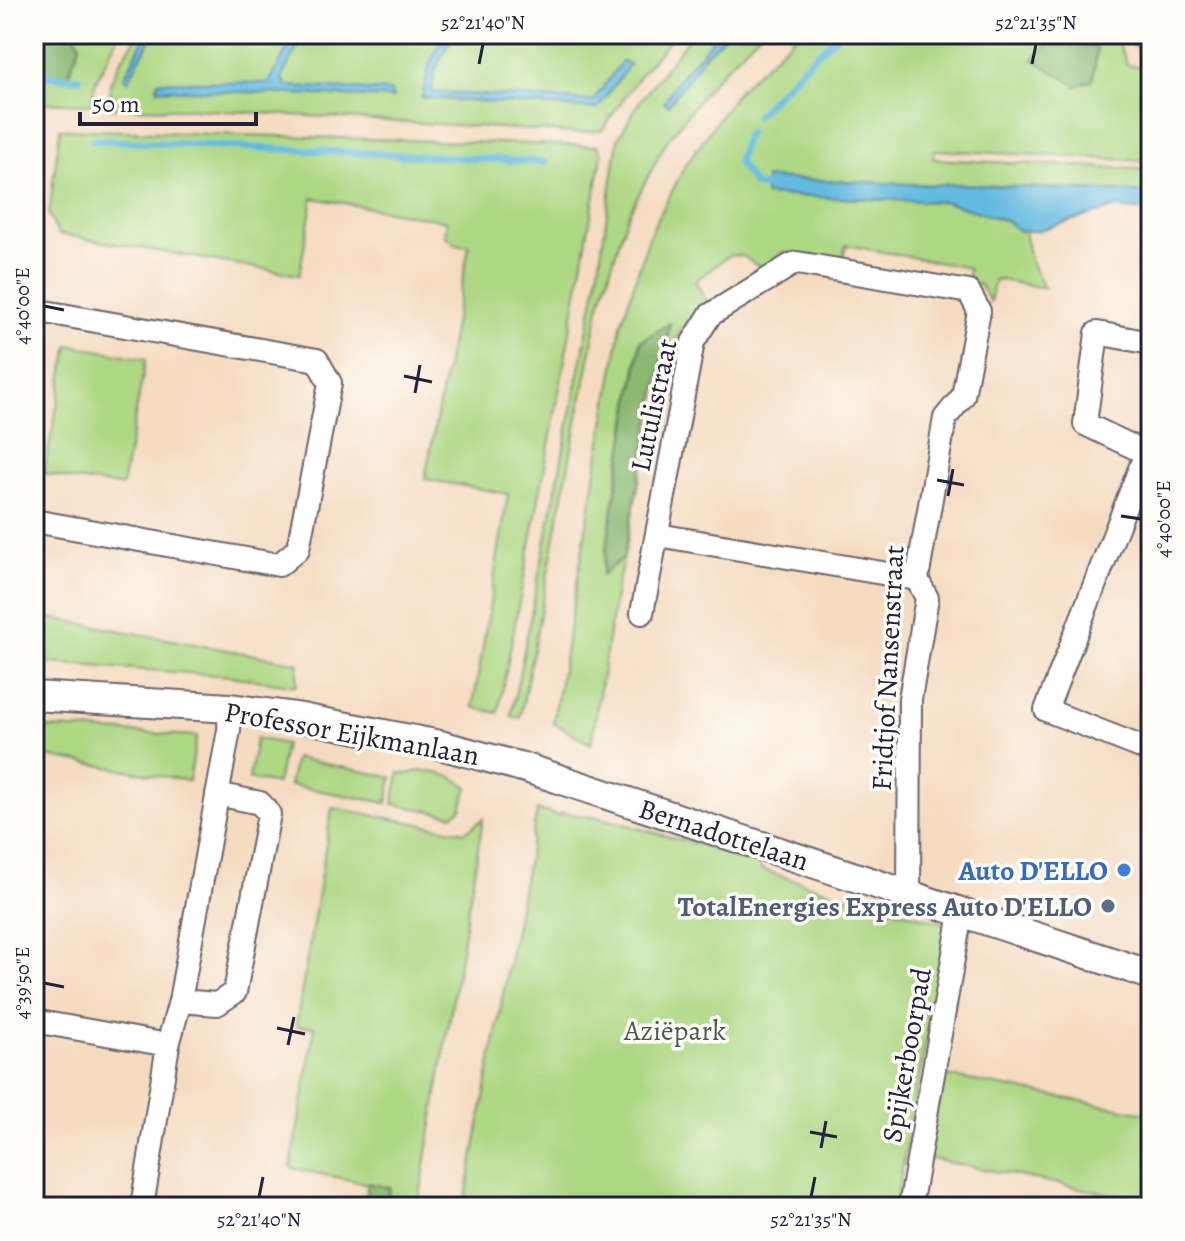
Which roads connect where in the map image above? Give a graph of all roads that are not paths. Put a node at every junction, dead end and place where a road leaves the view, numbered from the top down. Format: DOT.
graph roads {
  1 [pos="34,310"];
  2 [pos="979,311"];
  3 [pos="1151,343"];
  4 [pos="1149,453"];
  5 [pos="34,521"];
  6 [pos="658,535"];
  7 [pos="917,579"];
  8 [pos="642,613"];
  9 [pos="34,696"];
  10 [pos="230,708"];
  11 [pos="1151,751"];
  12 [pos="526,768"];
  13 [pos="217,794"];
  14 [pos="909,894"];
  15 [pos="961,913"];
  16 [pos="1151,975"];
  17 [pos="180,1001"];
  18 [pos="34,1021"];
  19 [pos="168,1045"];
  20 [pos="142,1207"];
  21 [pos="910,1207"];
  1 -- 5 [label="street"];
  2 -- 6 [label="street, Lutulistraat"];
  2 -- 7 [label="street, Fridtjof Nansenstraat"];
  3 -- 4 [label="street"];
  4 -- 11 [label="street"];
  6 -- 7 [label="street"];
  6 -- 8 [label="street, Lutulistraat"];
  7 -- 14 [label="street, Fridtjof Nansenstraat"];
  9 -- 10 [label="street, Professor Eijkmanlaan"];
  10 -- 12 [label="street, Professor Eijkmanlaan"];
  10 -- 13 [label="street"];
  12 -- 14 [label="street, Bernadottelaan"];
  13 -- 17 [label="street"];
  13 -- 17 [label="street"];
  14 -- 15 [label="street, Bernadottelaan"];
  15 -- 16 [label="street, Bernadottelaan"];
  15 -- 21 [label="street, Spijkerboorpad"];
  17 -- 19 [label="street"];
  18 -- 19 [label="street"];
  19 -- 20 [label="street"];
}
